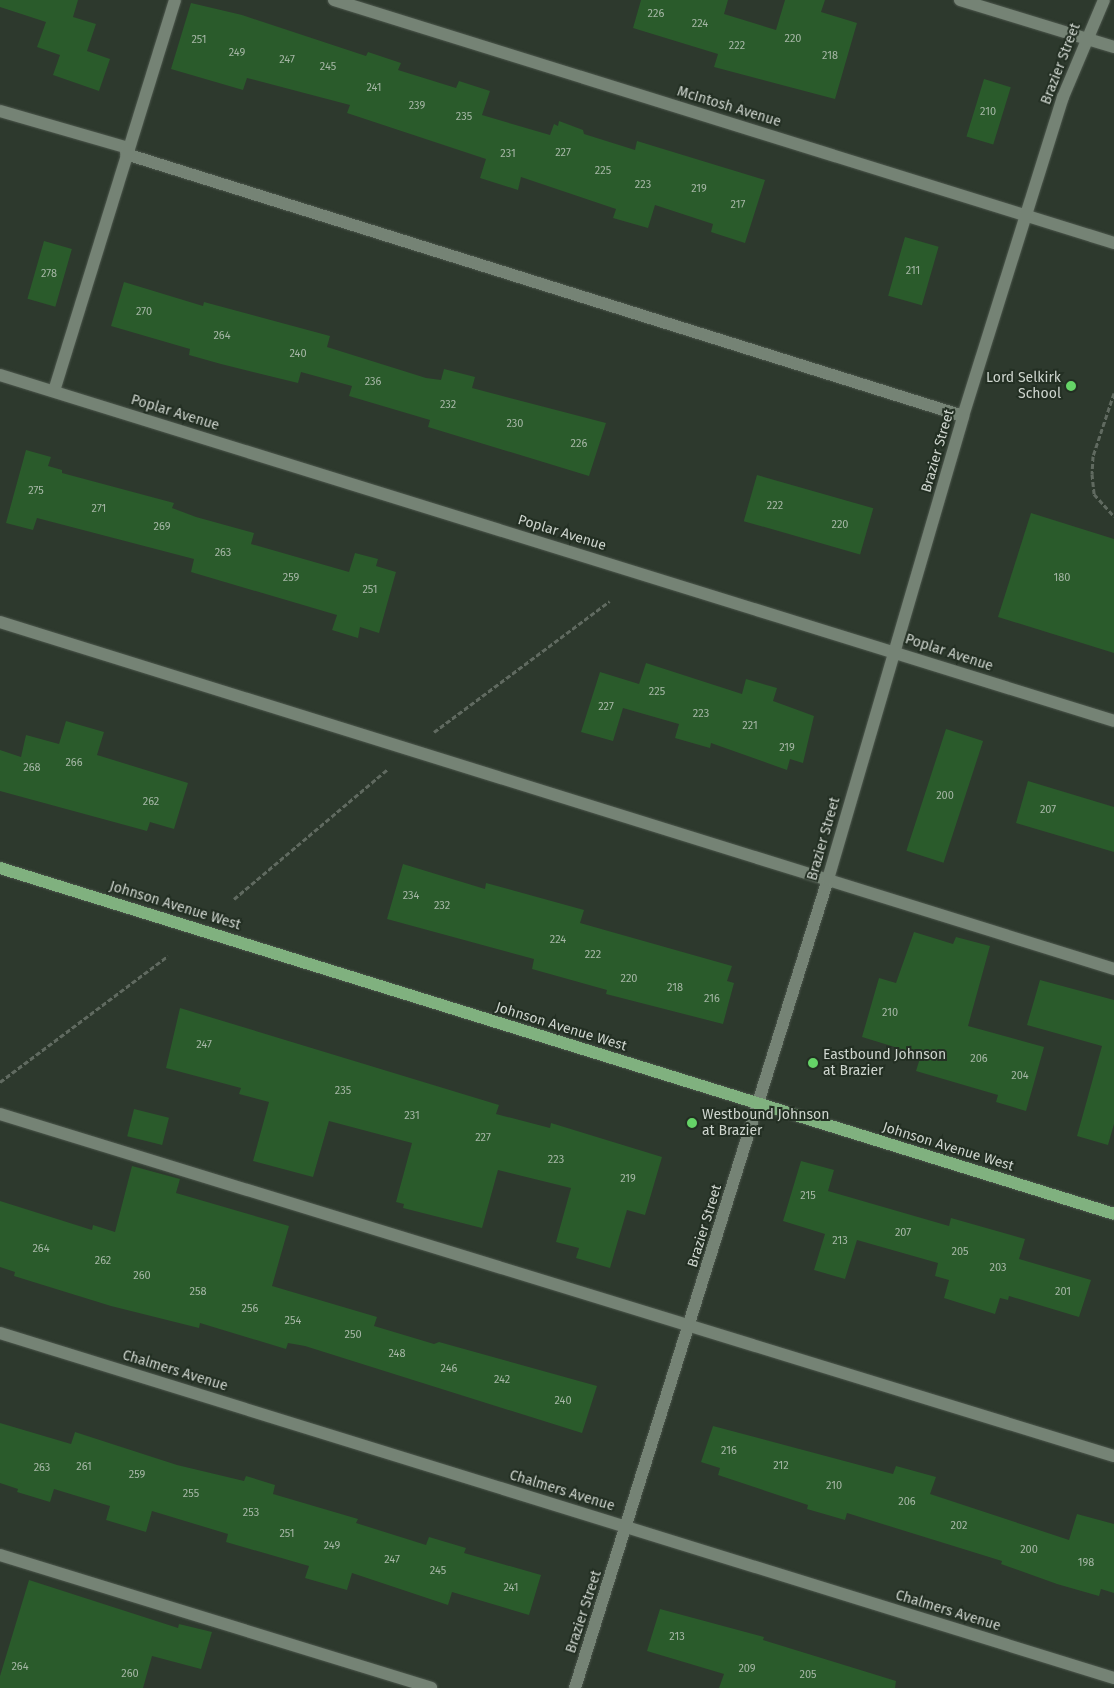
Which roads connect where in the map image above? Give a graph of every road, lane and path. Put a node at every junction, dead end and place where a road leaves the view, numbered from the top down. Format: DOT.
graph roads {
  1 [pos="175,0"];
  2 [pos="334,0"];
  3 [pos="960,0"];
  4 [pos="1104,0"];
  5 [pos="1085,38"];
  6 [pos="1114,48"];
  7 [pos="0,110"];
  8 [pos="127,151"];
  9 [pos="1026,215"];
  10 [pos="1114,243"];
  11 [pos="0,375"];
  12 [pos="54,391"];
  13 [pos="1114,392"];
  14 [pos="963,416"];
  15 [pos="1114,516"];
  16 [pos="0,622"];
  17 [pos="896,652"];
  18 [pos="1114,721"];
  19 [pos="0,868"];
  20 [pos="828,879"];
  21 [pos="168,956"];
  22 [pos="1114,969"];
  23 [pos="0,1082"];
  24 [pos="758,1103"];
  25 [pos="0,1114"];
  26 [pos="1114,1214"];
  27 [pos="689,1328"];
  28 [pos="0,1333"];
  29 [pos="1114,1456"];
  30 [pos="627,1526"];
  31 [pos="0,1555"];
  32 [pos="1114,1678"];
  33 [pos="432,1688"];
  34 [pos="575,1688"];
  1 -- 8 [label="street"];
  2 -- 9 [label="street, McIntosh Avenue"];
  3 -- 5 [label="street"];
  4 -- 5 [label="street, Brazier Street"];
  5 -- 6 [label="street"];
  5 -- 9 [label="street, Brazier Street"];
  7 -- 8 [label="street"];
  8 -- 12 [label="street"];
  8 -- 14 [label="street"];
  9 -- 10 [label="street, McIntosh Avenue"];
  9 -- 14 [label="street, Brazier Street"];
  11 -- 12 [label="street, Poplar Avenue"];
  12 -- 17 [label="street, Poplar Avenue"];
  13 -- 15 [label="path"];
  14 -- 17 [label="street, Brazier Street"];
  16 -- 20 [label="street"];
  17 -- 18 [label="street, Poplar Avenue"];
  17 -- 20 [label="street, Brazier Street"];
  19 -- 24 [label="main road, Johnson Avenue West"];
  20 -- 22 [label="street"];
  20 -- 24 [label="street, Brazier Street"];
  21 -- 23 [label="path"];
  24 -- 26 [label="main road, Johnson Avenue West"];
  24 -- 27 [label="street, Brazier Street"];
  25 -- 27 [label="street"];
  27 -- 29 [label="street"];
  27 -- 30 [label="street, Brazier Street"];
  28 -- 30 [label="street, Chalmers Avenue"];
  30 -- 32 [label="street, Chalmers Avenue"];
  30 -- 34 [label="street, Brazier Street"];
  31 -- 33 [label="street"];
}
